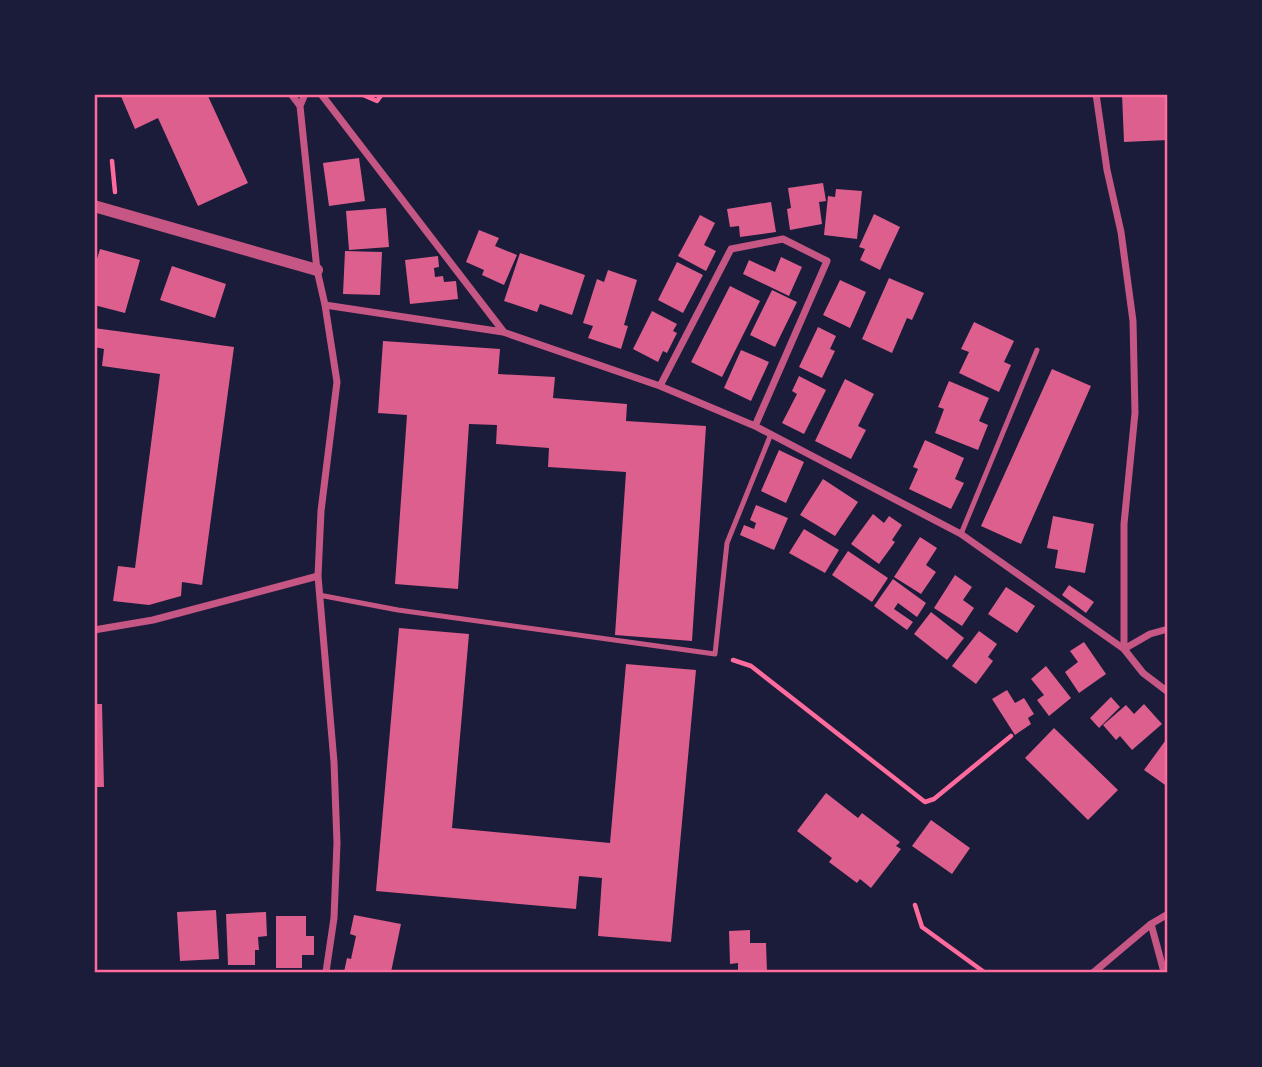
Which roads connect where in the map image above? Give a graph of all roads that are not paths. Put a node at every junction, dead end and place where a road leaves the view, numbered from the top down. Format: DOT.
graph roads {
  1 [pos="291,94"];
  2 [pos="306,94"];
  3 [pos="321,94"];
  4 [pos="1096,94"];
  5 [pos="300,106"];
  6 [pos="94,206"];
  7 [pos="317,270"];
  8 [pos="325,305"];
  9 [pos="503,332"];
  10 [pos="1037,350"];
  11 [pos="660,386"];
  12 [pos="755,426"];
  13 [pos="771,434"];
  14 [pos="961,534"];
  15 [pos="318,576"];
  16 [pos="319,595"];
  17 [pos="1167,629"];
  18 [pos="94,630"];
  19 [pos="1124,649"];
  20 [pos="1167,692"];
  21 [pos="1167,914"];
  22 [pos="1151,924"];
  23 [pos="326,972"];
  24 [pos="1094,972"];
  25 [pos="1164,972"];
  1 -- 5 [label="street"];
  2 -- 5 [label="street"];
  3 -- 9 [label="street"];
  4 -- 19 [label="street"];
  5 -- 7 [label="street"];
  6 -- 7 [label="street"];
  7 -- 8 [label="street"];
  8 -- 9 [label="street"];
  8 -- 15 [label="street"];
  9 -- 11 [label="street"];
  10 -- 14 [label="lane"];
  11 -- 12 [label="street"];
  11 -- 12 [label="street"];
  12 -- 13 [label="street"];
  13 -- 14 [label="street"];
  13 -- 16 [label="lane"];
  14 -- 19 [label="street"];
  15 -- 16 [label="street"];
  15 -- 18 [label="street"];
  16 -- 23 [label="street"];
  17 -- 19 [label="street"];
  19 -- 20 [label="street"];
  21 -- 22 [label="street"];
  22 -- 24 [label="street"];
  22 -- 25 [label="street"];
}
